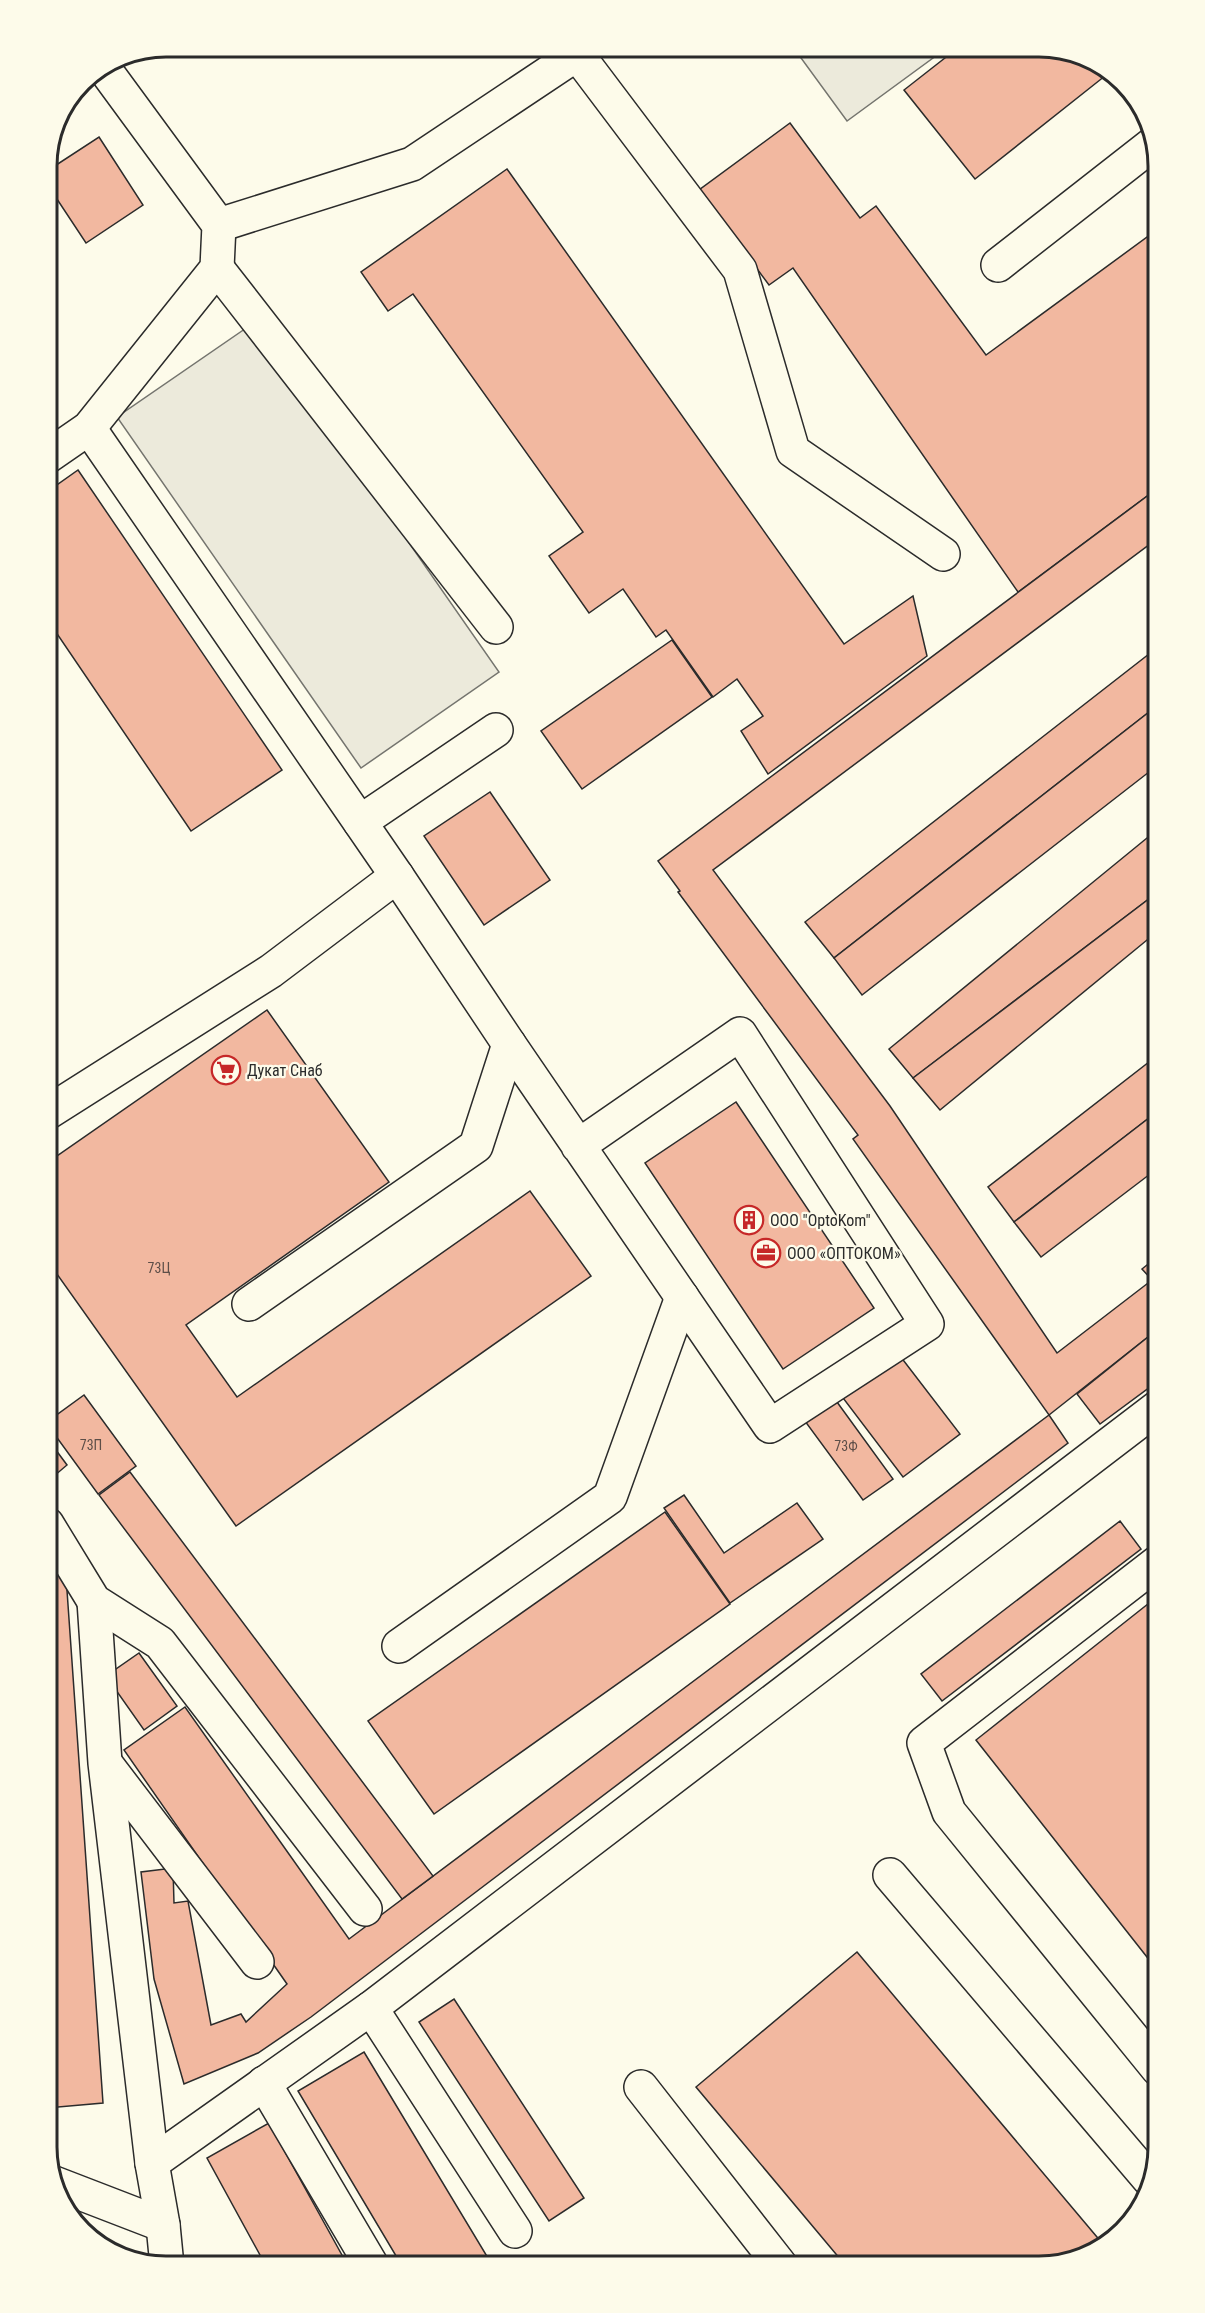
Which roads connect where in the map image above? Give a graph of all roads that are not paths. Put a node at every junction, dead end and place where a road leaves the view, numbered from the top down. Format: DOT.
graph roads {
  1 [pos="572,57"];
  2 [pos="579,57"];
  3 [pos="108,74"];
  4 [pos="1147,149"];
  5 [pos="219,225"];
  6 [pos="999,265"];
  7 [pos="217,268"];
  8 [pos="89,428"];
  9 [pos="57,450"];
  10 [pos="943,554"];
  11 [pos="495,627"];
  12 [pos="496,730"];
  13 [pos="360,822"];
  14 [pos="397,876"];
  15 [pos="509,1044"];
  16 [pos="57,1107"];
  17 [pos="578,1146"];
  18 [pos="682,1297"];
  19 [pos="249,1304"];
  20 [pos="1148,1415"];
  21 [pos="57,1542"];
  22 [pos="1148,1570"];
  23 [pos="94,1601"];
  24 [pos="399,1646"];
  25 [pos="105,1763"];
  26 [pos="890,1875"];
  27 [pos="365,1908"];
  28 [pos="257,1962"];
  29 [pos="370,2008"];
  30 [pos="1148,2057"];
  31 [pos="264,2083"];
  32 [pos="641,2087"];
  33 [pos="152,2163"];
  34 [pos="1144,2174"];
  35 [pos="64,2187"];
  36 [pos="163,2225"];
  37 [pos="515,2231"];
  38 [pos="166,2256"];
  39 [pos="366,2256"];
  40 [pos="773,2256"];
  1 -- 5 [label="lane"];
  2 -- 10 [label="lane"];
  3 -- 5 [label="lane"];
  4 -- 6 [label="lane"];
  5 -- 7 [label="lane"];
  7 -- 8 [label="lane"];
  7 -- 11 [label="lane"];
  8 -- 9 [label="lane"];
  8 -- 13 [label="lane"];
  12 -- 13 [label="lane"];
  13 -- 14 [label="lane"];
  14 -- 15 [label="lane"];
  14 -- 16 [label="lane"];
  15 -- 17 [label="lane"];
  15 -- 19 [label="lane"];
  17 -- 18 [label="lane"];
  17 -- 18 [label="lane"];
  18 -- 24 [label="lane"];
  20 -- 29 [label="lane"];
  21 -- 23 [label="lane"];
  22 -- 30 [label="lane"];
  23 -- 25 [label="lane"];
  23 -- 27 [label="lane"];
  25 -- 28 [label="lane"];
  25 -- 33 [label="lane"];
  26 -- 34 [label="lane"];
  29 -- 31 [label="lane"];
  29 -- 37 [label="lane"];
  31 -- 33 [label="lane"];
  31 -- 39 [label="lane"];
  32 -- 40 [label="lane"];
  33 -- 36 [label="lane"];
  35 -- 36 [label="lane"];
  36 -- 38 [label="lane"];
}
